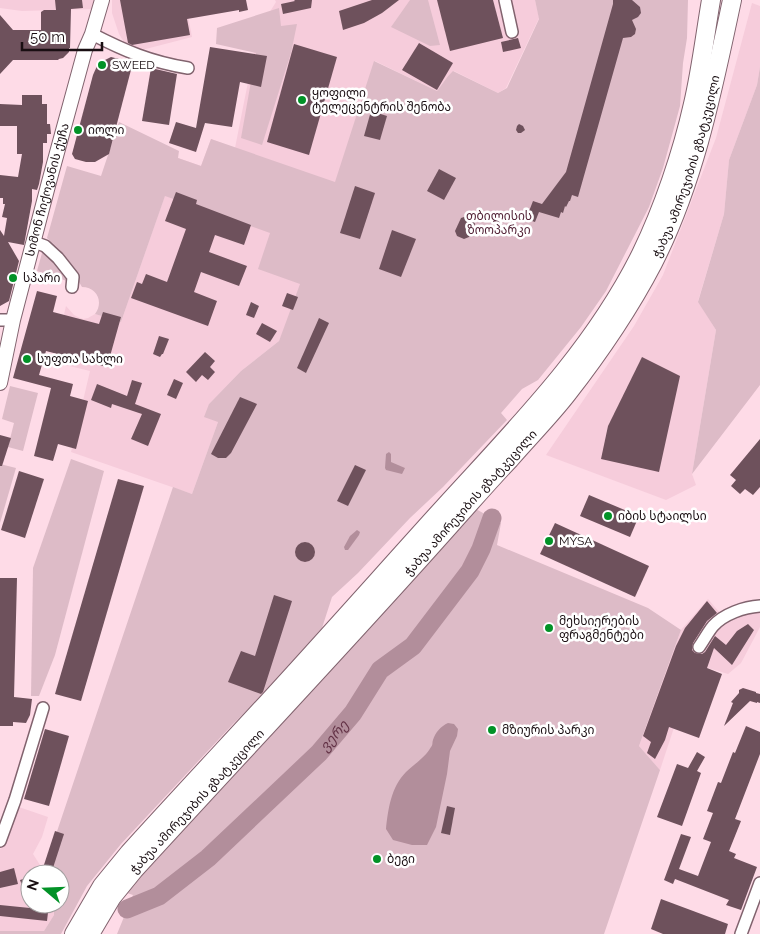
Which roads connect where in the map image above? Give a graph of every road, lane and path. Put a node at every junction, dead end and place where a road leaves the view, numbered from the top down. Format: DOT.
graph roads {
  1 [pos="102,0"];
  2 [pos="505,0"];
  3 [pos="711,0"];
  4 [pos="732,0"];
  5 [pos="512,32"];
  6 [pos="92,34"];
  7 [pos="188,68"];
  8 [pos="34,242"];
  9 [pos="72,287"];
  10 [pos="6,320"];
  11 [pos="0,383"];
  12 [pos="760,606"];
  13 [pos="699,646"];
  14 [pos="43,708"];
  15 [pos="0,841"];
  16 [pos="760,883"];
  17 [pos="81,931"];
  18 [pos="741,934"];
  1 -- 6 [label="street, სიმონ ჩიქოვანის ქუჩა"];
  2 -- 5 [label="street"];
  3 -- 17 [label="main road, ჭაბუა ამირეჯიბის გზატკეცილი"];
  4 -- 17 [label="main road, ჭაბუა ამირეჯიბის გზატკეცილი"];
  6 -- 7 [label="street"];
  6 -- 8 [label="street, სიმონ ჩიქოვანის ქუჩა"];
  8 -- 9 [label="street"];
  8 -- 10 [label="street, სიმონ ჩიქოვანის ქუჩა"];
  10 -- 11 [label="street, სიმონ ჩიქოვანის ქუჩა"];
  12 -- 13 [label="street"];
  14 -- 15 [label="street"];
  16 -- 18 [label="street"];
}
